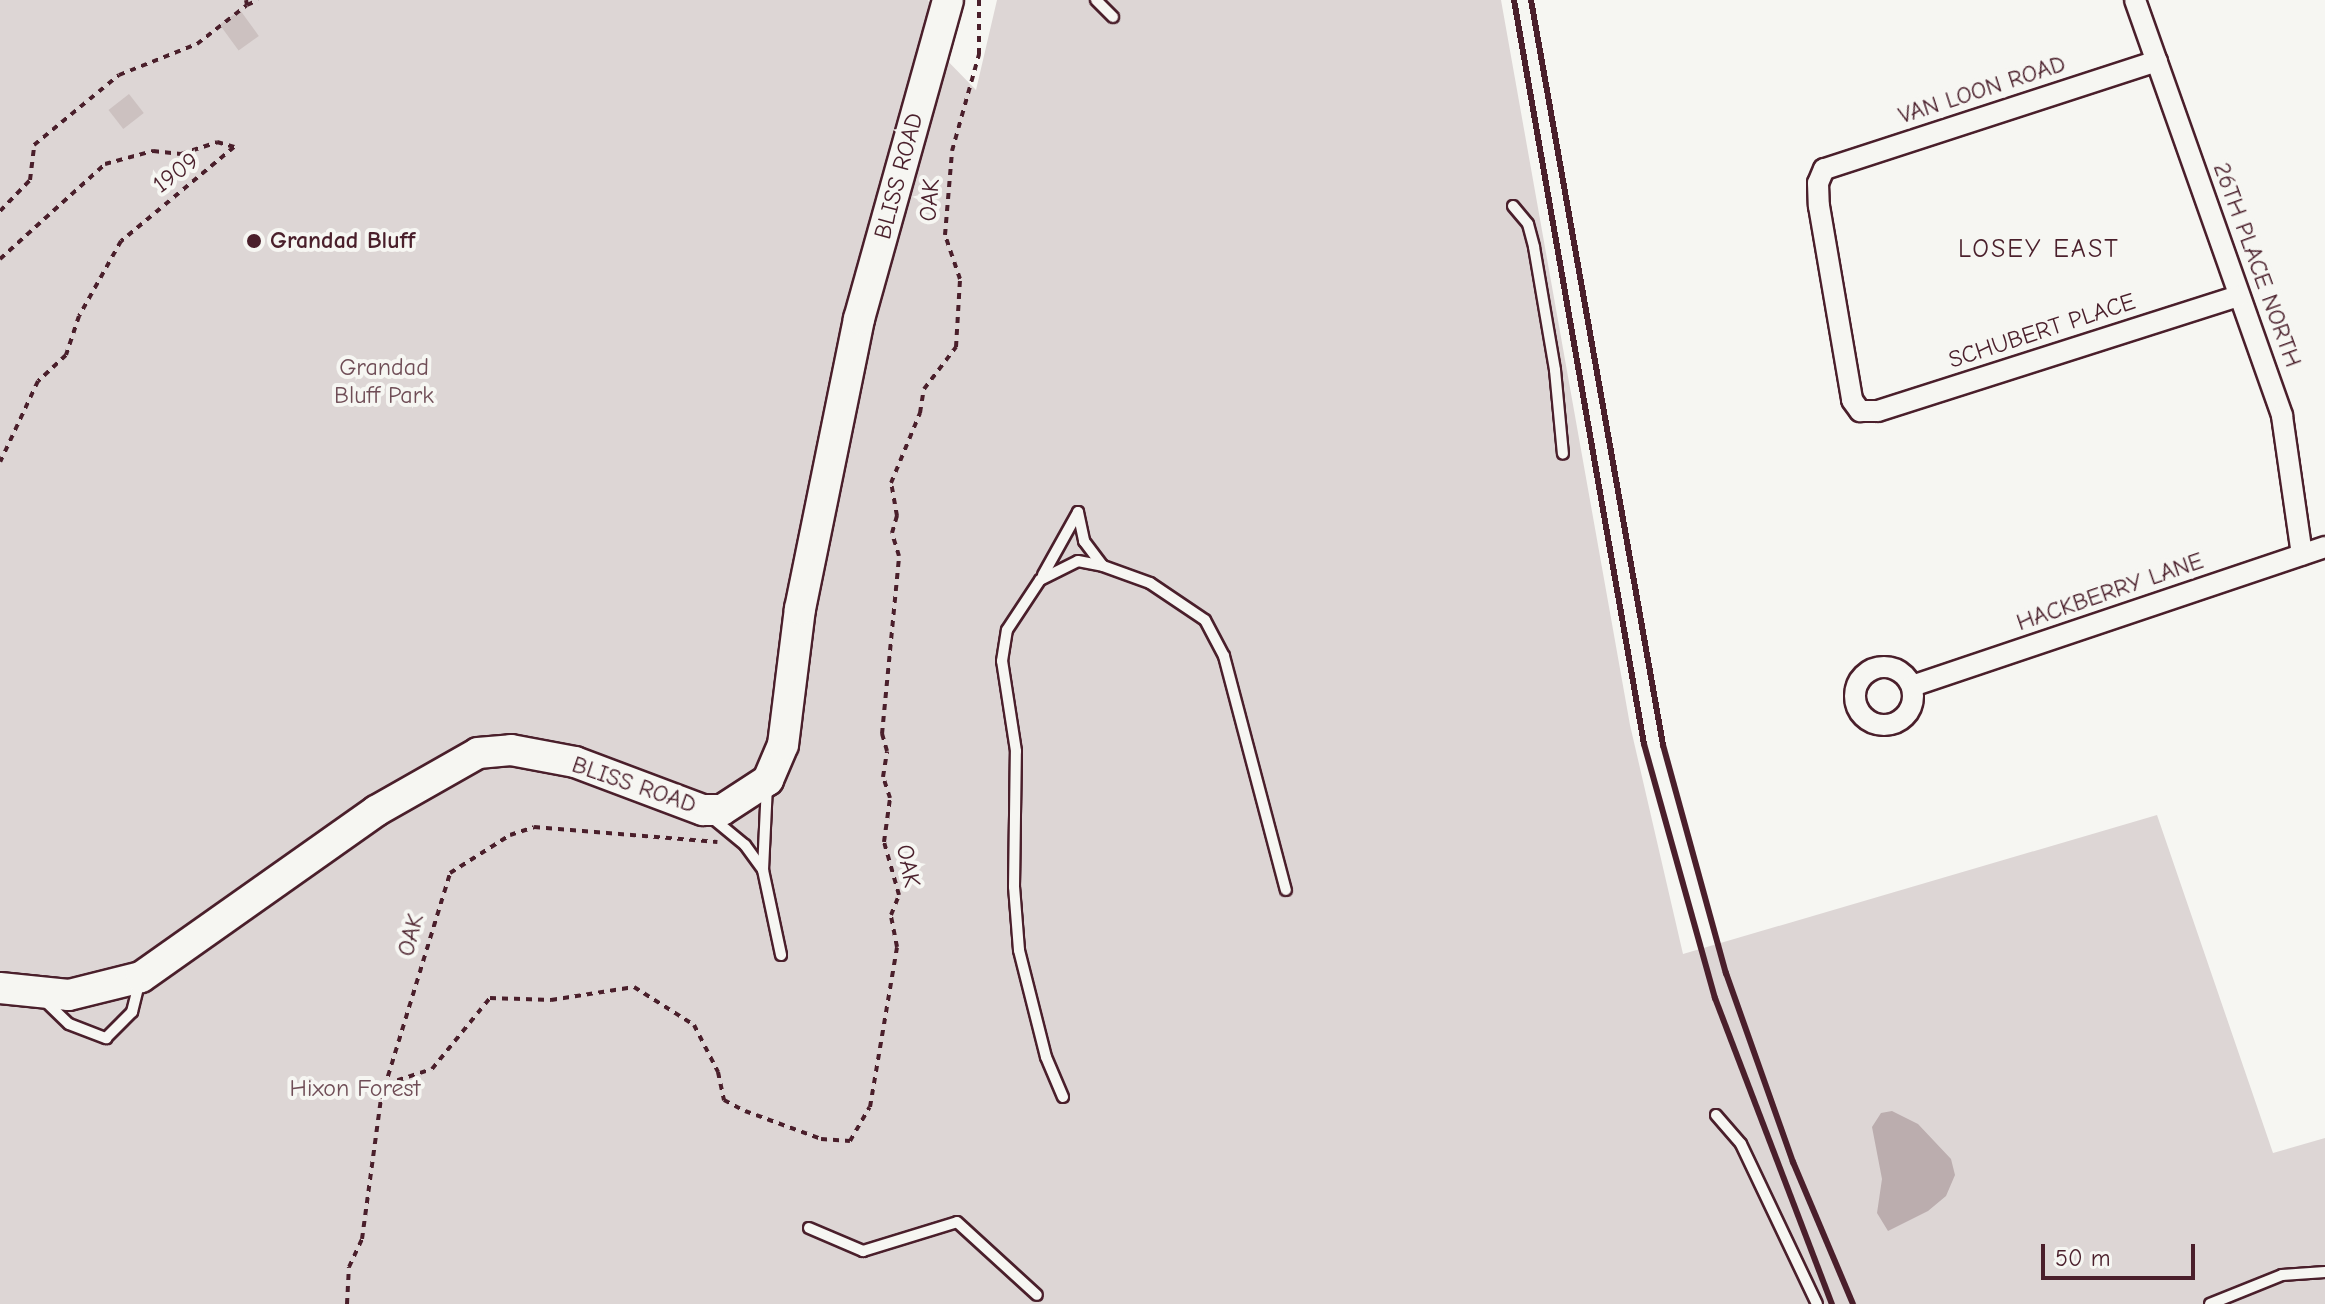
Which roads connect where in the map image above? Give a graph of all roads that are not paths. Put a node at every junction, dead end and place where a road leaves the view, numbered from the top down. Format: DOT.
graph roads {
  1 [pos="948,0"];
  2 [pos="1096,0"];
  3 [pos="2135,0"];
  4 [pos="1113,17"];
  5 [pos="2157,61"];
  6 [pos="1513,206"];
  7 [pos="2239,296"];
  8 [pos="1860,411"];
  9 [pos="1563,454"];
  10 [pos="2325,547"];
  11 [pos="2302,555"];
  12 [pos="1103,566"];
  13 [pos="1040,580"];
  14 [pos="1912,686"];
  15 [pos="768,780"];
  16 [pos="703,810"];
  17 [pos="763,870"];
  18 [pos="1286,890"];
  19 [pos="781,955"];
  20 [pos="141,977"];
  21 [pos="0,988"];
  22 [pos="37,994"];
  23 [pos="1063,1097"];
  24 [pos="1716,1115"];
  25 [pos="809,1228"];
  26 [pos="2325,1272"];
  27 [pos="1037,1295"];
  28 [pos="1817,1304"];
  29 [pos="2210,1304"];
  1 -- 15 [label="street, BLISS ROAD"];
  2 -- 4 [label="lane"];
  3 -- 5 [label="street, 26TH PLACE NORTH"];
  5 -- 7 [label="street, 26TH PLACE NORTH"];
  5 -- 8 [label="street, VAN LOON ROAD"];
  6 -- 9 [label="lane"];
  7 -- 8 [label="street, SCHUBERT PLACE"];
  7 -- 11 [label="street, 26TH PLACE NORTH"];
  10 -- 11 [label="street, HACKBERRY LANE"];
  11 -- 14 [label="street, HACKBERRY LANE"];
  12 -- 13 [label="lane"];
  12 -- 13 [label="lane"];
  12 -- 18 [label="lane"];
  13 -- 23 [label="lane"];
  15 -- 16 [label="street, BLISS ROAD"];
  15 -- 17 [label="lane"];
  16 -- 17 [label="lane"];
  16 -- 20 [label="street, BLISS ROAD"];
  17 -- 19 [label="lane"];
  20 -- 22 [label="street, BLISS ROAD"];
  20 -- 22 [label="lane"];
  21 -- 22 [label="street, BLISS ROAD"];
  24 -- 28 [label="lane"];
  25 -- 27 [label="lane"];
  26 -- 29 [label="lane"];
}
